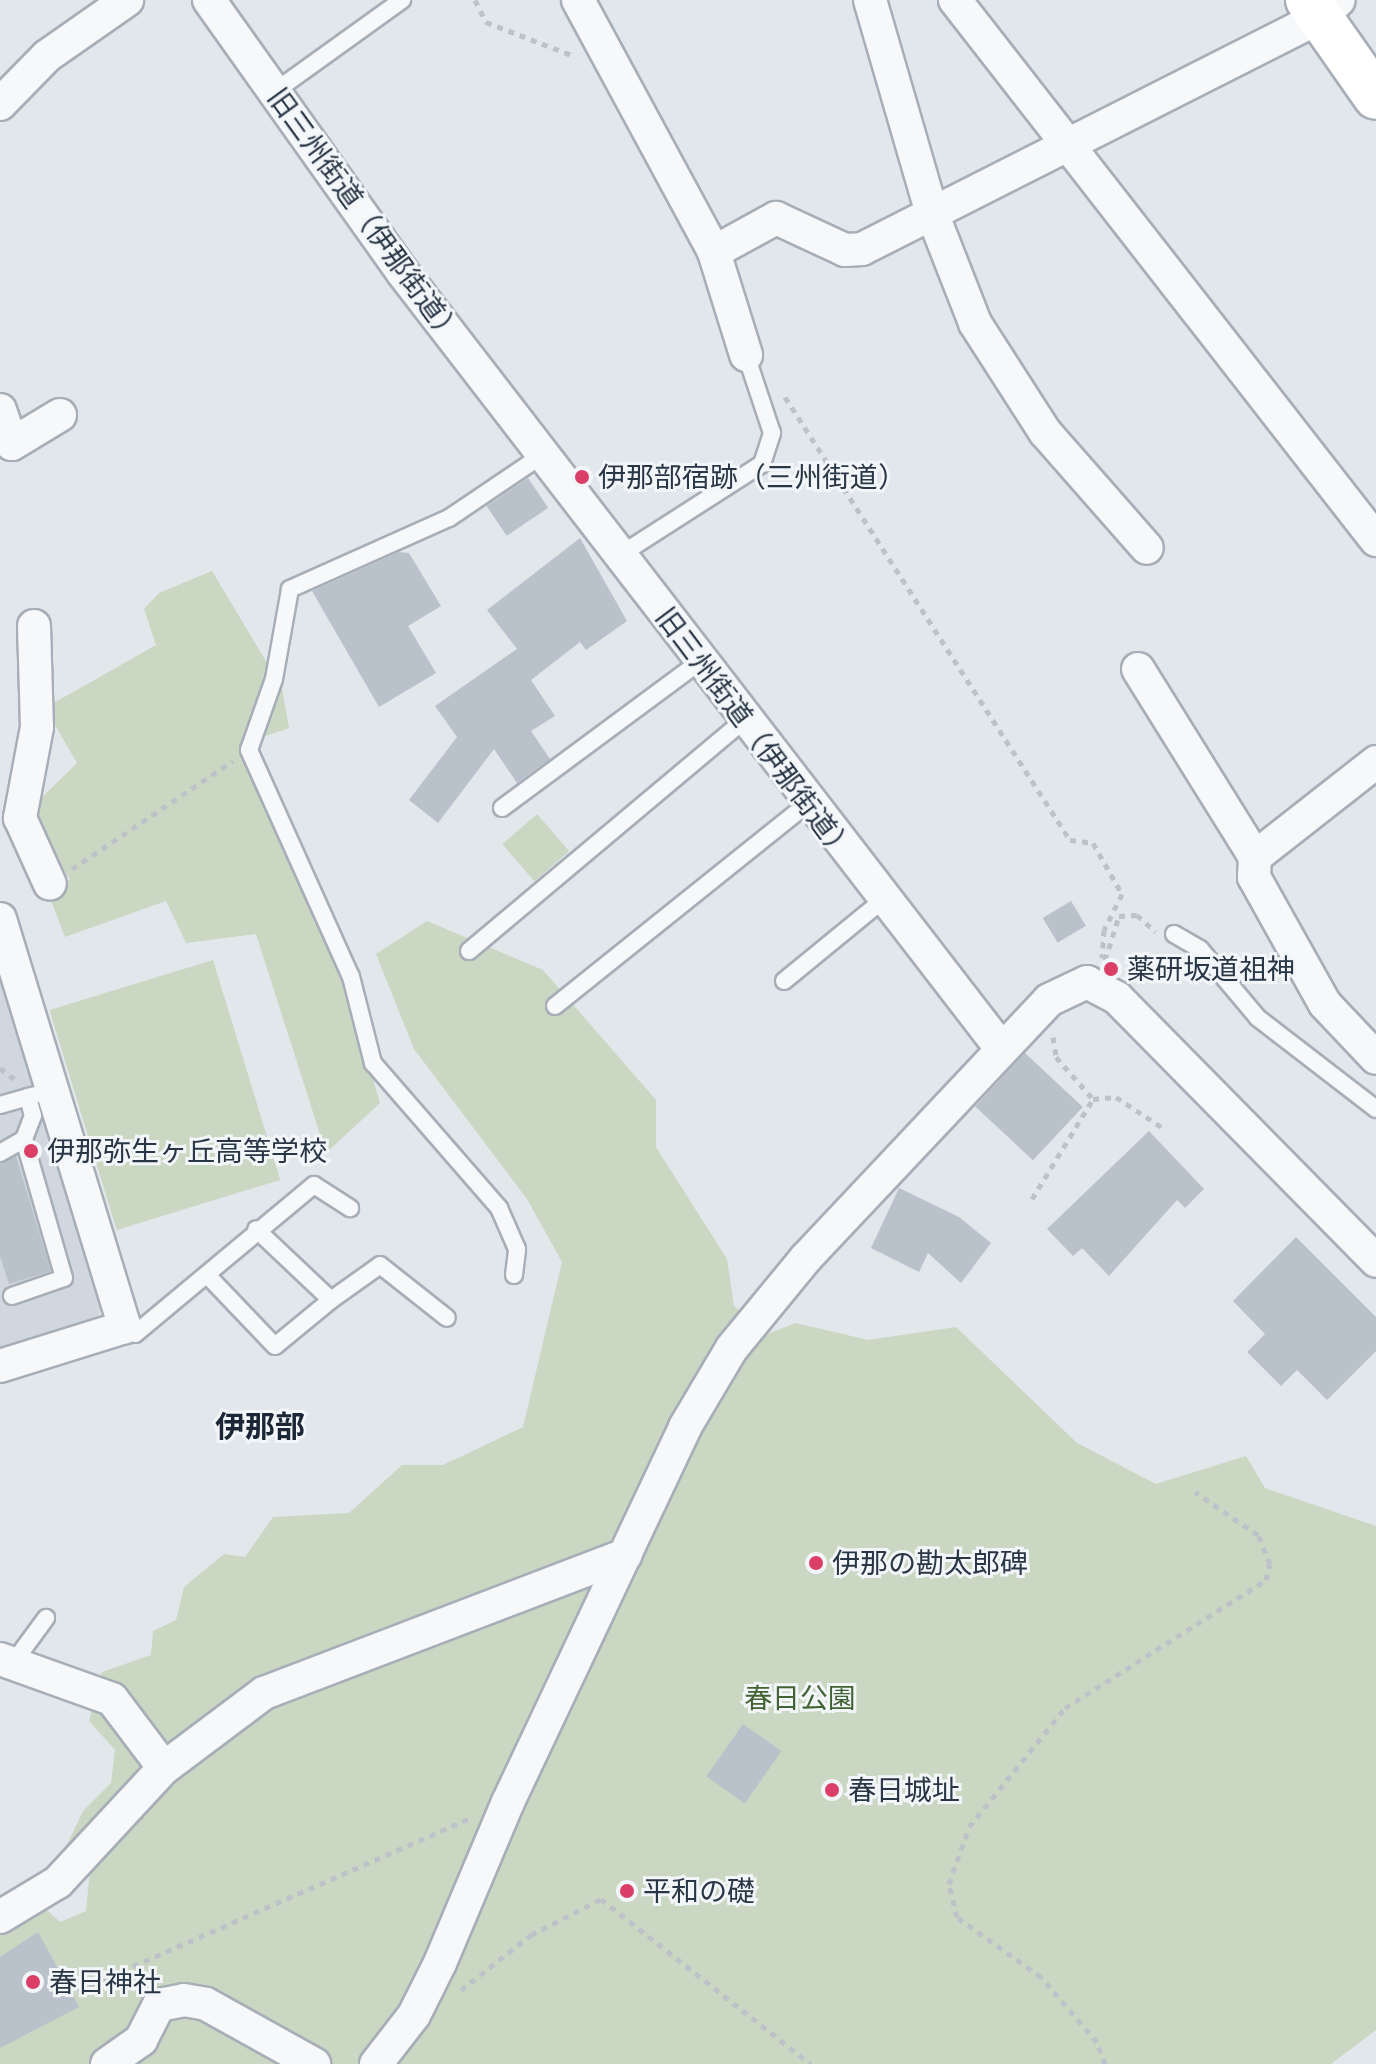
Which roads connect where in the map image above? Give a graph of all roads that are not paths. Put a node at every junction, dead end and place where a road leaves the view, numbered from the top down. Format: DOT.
graph roads {
  1 [pos="127,0"];
  2 [pos="209,0"];
  3 [pos="402,0"];
  4 [pos="578,0"];
  5 [pos="870,0"];
  6 [pos="955,0"];
  7 [pos="1322,6"];
  8 [pos="274,92"];
  9 [pos="1376,97"];
  10 [pos="0,104"];
  11 [pos="1065,144"];
  12 [pos="932,213"];
  13 [pos="714,252"];
  14 [pos="746,355"];
  15 [pos="0,410"];
  16 [pos="60,415"];
  17 [pos="544,454"];
  18 [pos="1376,540"];
  19 [pos="1147,548"];
  20 [pos="620,555"];
  21 [pos="34,626"];
  22 [pos="699,662"];
  23 [pos="1138,669"];
  24 [pos="743,721"];
  25 [pos="1376,762"];
  26 [pos="807,804"];
  27 [pos="502,808"];
  28 [pos="1255,857"];
  29 [pos="50,884"];
  30 [pos="883,900"];
  31 [pos="0,919"];
  32 [pos="1174,934"];
  33 [pos="469,951"];
  34 [pos="784,981"];
  35 [pos="555,1006"];
  36 [pos="1001,1048"];
  37 [pos="1376,1058"];
  38 [pos="40,1093"];
  39 [pos="0,1105"];
  40 [pos="1376,1109"];
  41 [pos="24,1139"];
  42 [pos="0,1153"];
  43 [pos="350,1208"];
  44 [pos="256,1229"];
  45 [pos="1376,1261"];
  46 [pos="514,1275"];
  47 [pos="209,1277"];
  48 [pos="12,1296"];
  49 [pos="331,1300"];
  50 [pos="447,1318"];
  51 [pos="130,1330"];
  52 [pos="0,1366"];
  53 [pos="626,1555"];
  54 [pos="46,1618"];
  55 [pos="6,1661"];
  56 [pos="164,1768"];
  57 [pos="0,1917"];
  58 [pos="107,2064"];
  59 [pos="314,2064"];
  60 [pos="376,2064"];
  1 -- 10 [label="street"];
  2 -- 8 [label="street, 旧三州街道（伊那街道）"];
  3 -- 8 [label="lane"];
  4 -- 13 [label="street"];
  5 -- 12 [label="street"];
  6 -- 11 [label="street"];
  7 -- 9 [label="main road"];
  7 -- 11 [label="street"];
  8 -- 17 [label="street, 旧三州街道（伊那街道）"];
  11 -- 12 [label="street"];
  11 -- 18 [label="street"];
  12 -- 13 [label="street"];
  12 -- 19 [label="street"];
  13 -- 14 [label="street"];
  14 -- 20 [label="lane"];
  15 -- 16 [label="street"];
  17 -- 20 [label="street, 旧三州街道（伊那街道）"];
  17 -- 46 [label="lane"];
  20 -- 22 [label="street, 旧三州街道（伊那街道）"];
  21 -- 29 [label="street"];
  22 -- 24 [label="street, 旧三州街道（伊那街道）"];
  22 -- 27 [label="lane"];
  23 -- 28 [label="street"];
  24 -- 26 [label="street, 旧三州街道（伊那街道）"];
  24 -- 33 [label="lane"];
  25 -- 28 [label="street"];
  26 -- 30 [label="street, 旧三州街道（伊那街道）"];
  26 -- 35 [label="lane"];
  28 -- 37 [label="street"];
  30 -- 34 [label="lane"];
  30 -- 36 [label="street, 旧三州街道（伊那街道）"];
  31 -- 38 [label="street"];
  32 -- 40 [label="lane"];
  36 -- 45 [label="street"];
  36 -- 53 [label="street"];
  38 -- 39 [label="lane"];
  38 -- 41 [label="lane"];
  38 -- 51 [label="street"];
  41 -- 42 [label="lane"];
  41 -- 48 [label="lane"];
  43 -- 44 [label="lane"];
  44 -- 47 [label="lane"];
  44 -- 49 [label="lane"];
  47 -- 49 [label="lane"];
  47 -- 51 [label="lane"];
  49 -- 50 [label="lane"];
  51 -- 52 [label="street"];
  53 -- 56 [label="street"];
  53 -- 60 [label="street"];
  54 -- 55 [label="lane"];
  55 -- 56 [label="street"];
  56 -- 57 [label="street"];
  58 -- 59 [label="street"];
}
